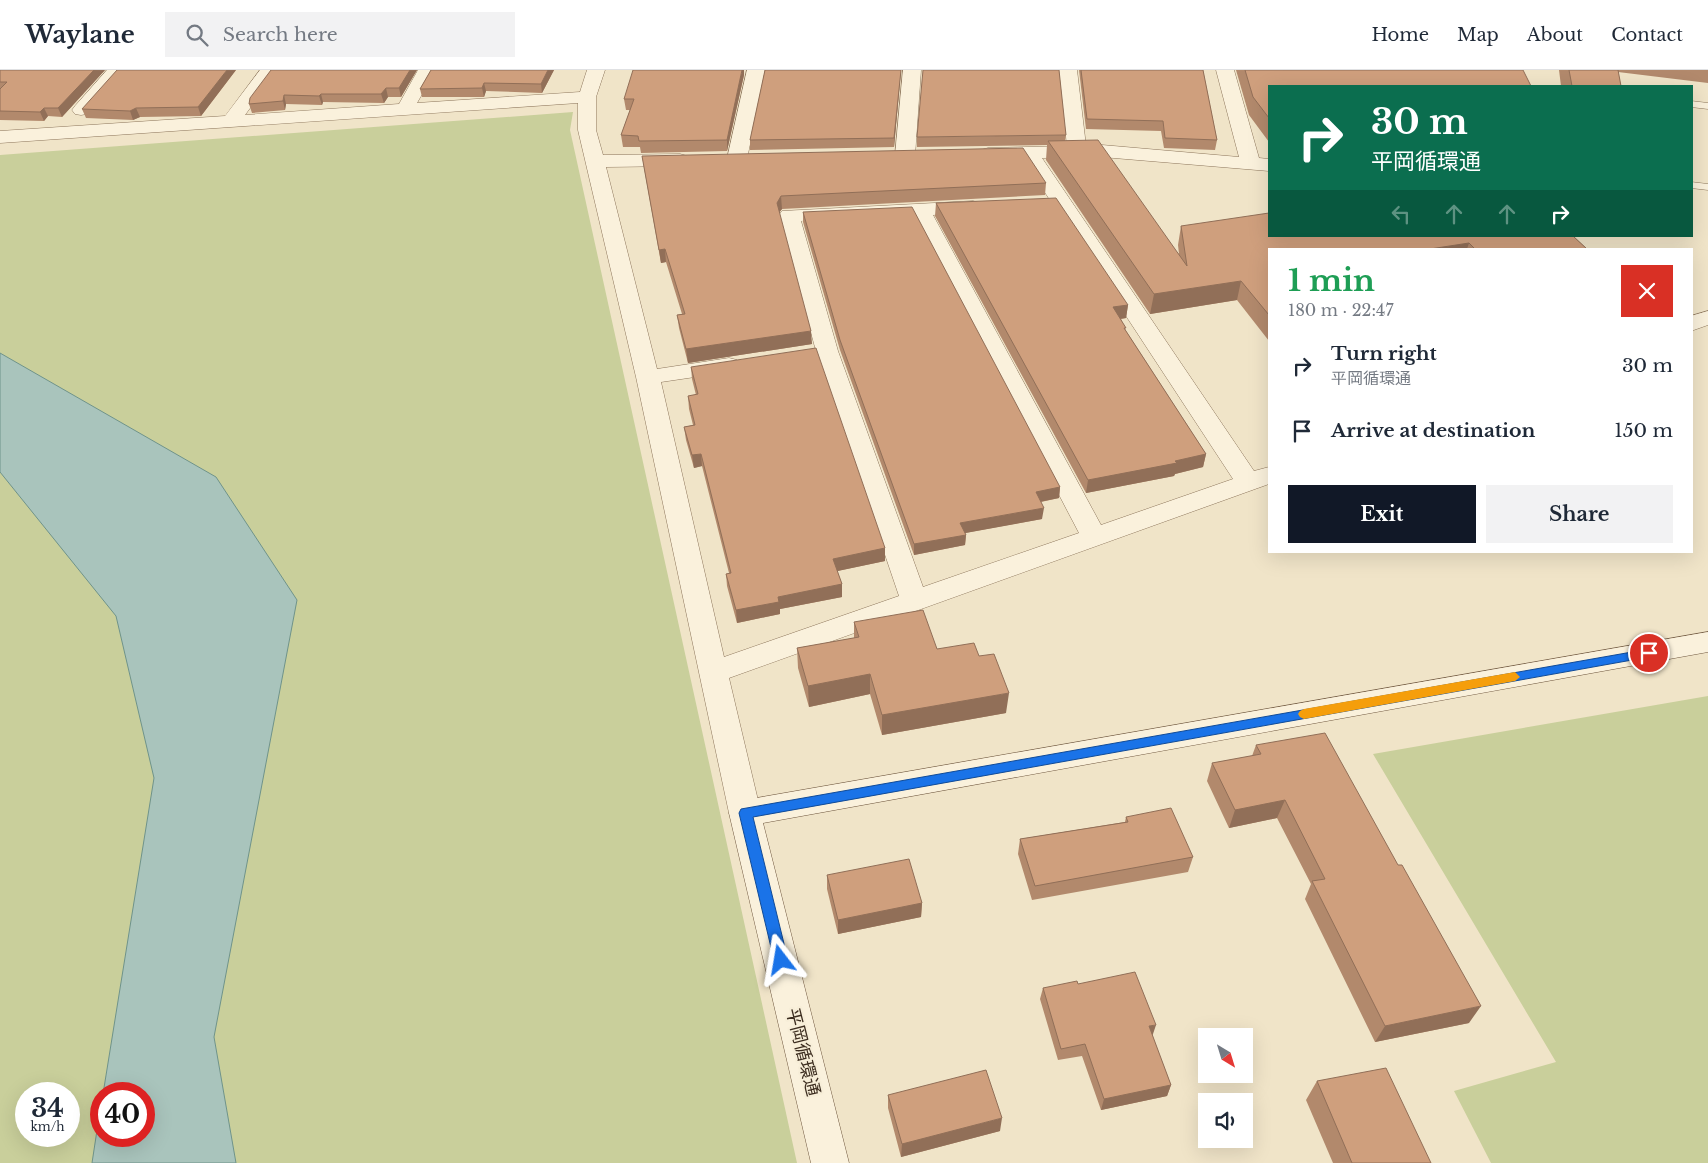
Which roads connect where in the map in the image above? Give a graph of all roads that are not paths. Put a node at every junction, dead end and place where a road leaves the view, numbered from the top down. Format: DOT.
graph roads {
  1 [pos="117,70"];
  2 [pos="269,70"];
  3 [pos="427,70"];
  4 [pos="596,70"];
  5 [pos="756,70"];
  6 [pos="912,70"];
  7 [pos="1068,70"];
  8 [pos="1225,70"];
  9 [pos="587,97"];
  10 [pos="1693,104"];
  11 [pos="1708,106"];
  12 [pos="405,109"];
  13 [pos="230,122"];
  14 [pos="62,131"];
  15 [pos="0,137"];
  16 [pos="1077,152"];
  17 [pos="1029,153"];
  18 [pos="972,154"];
  19 [pos="885,156"];
  20 [pos="756,159"];
  21 [pos="718,160"];
  22 [pos="596,162"];
  23 [pos="1260,165"];
  24 [pos="1693,184"];
  25 [pos="1708,187"];
  26 [pos="1062,202"];
  27 [pos="1034,204"];
  28 [pos="996,206"];
  29 [pos="920,210"];
  30 [pos="1708,318"];
  31 [pos="1693,323"];
  32 [pos="752,362"];
  33 [pos="648,377"];
  34 [pos="1258,478"];
  35 [pos="1094,537"];
  36 [pos="914,599"];
  37 [pos="1708,642"];
  38 [pos="714,672"];
  39 [pos="745,813"];
  40 [pos="830,1163"];
  1 -- 14 [label="street"];
  2 -- 13 [label="street"];
  3 -- 12 [label="street"];
  4 -- 9 [label="street, 平岡循環通"];
  5 -- 21 [label="street"];
  6 -- 19 [label="street"];
  7 -- 16 [label="street"];
  8 -- 23 [label="street"];
  9 -- 12 [label="street"];
  9 -- 22 [label="street, 平岡循環通"];
  10 -- 11 [label="lane"];
  12 -- 13 [label="street"];
  13 -- 14 [label="street"];
  14 -- 15 [label="street"];
  16 -- 17 [label="street"];
  16 -- 23 [label="street"];
  17 -- 18 [label="street"];
  17 -- 26 [label="street"];
  20 -- 21 [label="street"];
  21 -- 22 [label="street"];
  22 -- 33 [label="street, 平岡循環通"];
  24 -- 25 [label="lane"];
  26 -- 27 [label="street"];
  26 -- 34 [label="street"];
  28 -- 29 [label="street"];
  29 -- 35 [label="street"];
  29 -- 36 [label="street"];
  30 -- 31 [label="street"];
  32 -- 33 [label="street"];
  33 -- 38 [label="street, 平岡循環通"];
  34 -- 35 [label="street"];
  35 -- 36 [label="street"];
  36 -- 38 [label="street"];
  37 -- 39 [label="street"];
  38 -- 39 [label="street, 平岡循環通"];
  39 -- 40 [label="street, 平岡循環通"];
}
